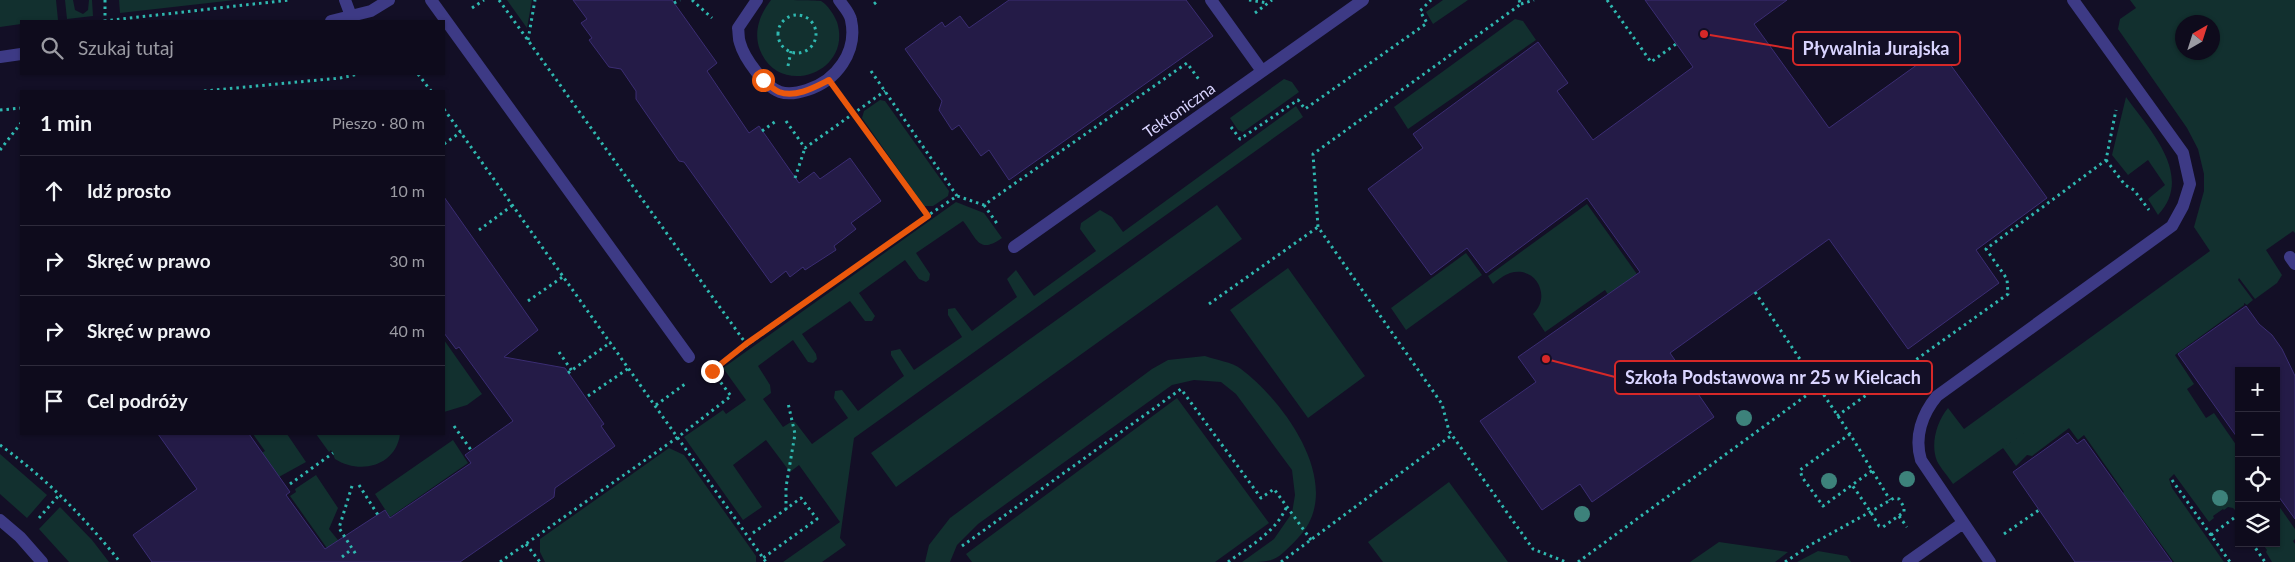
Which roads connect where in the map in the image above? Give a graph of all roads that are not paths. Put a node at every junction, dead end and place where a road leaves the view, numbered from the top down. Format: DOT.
graph roads {
  1 [pos="346,0"];
  2 [pos="389,0"];
  3 [pos="431,0"];
  4 [pos="757,0"];
  5 [pos="839,0"];
  6 [pos="1210,0"];
  7 [pos="1362,0"];
  8 [pos="2073,0"];
  9 [pos="351,16"];
  10 [pos="335,20"];
  11 [pos="20,54"];
  12 [pos="0,56"];
  13 [pos="1262,71"];
  14 [pos="1014,247"];
  15 [pos="690,357"];
  16 [pos="0,520"];
  17 [pos="1963,523"];
  18 [pos="42,562"];
  19 [pos="1908,562"];
  20 [pos="1990,562"];
  1 -- 9 [label="street"];
  2 -- 9 [label="street"];
  3 -- 15 [label="street"];
  4 -- 5 [label="street"];
  6 -- 13 [label="street"];
  7 -- 13 [label="street, Tektoniczna"];
  8 -- 17 [label="street"];
  9 -- 10 [label="street"];
  11 -- 12 [label="street"];
  13 -- 14 [label="street, Tektoniczna"];
  16 -- 18 [label="street"];
  17 -- 19 [label="street"];
  17 -- 20 [label="street"];
}
